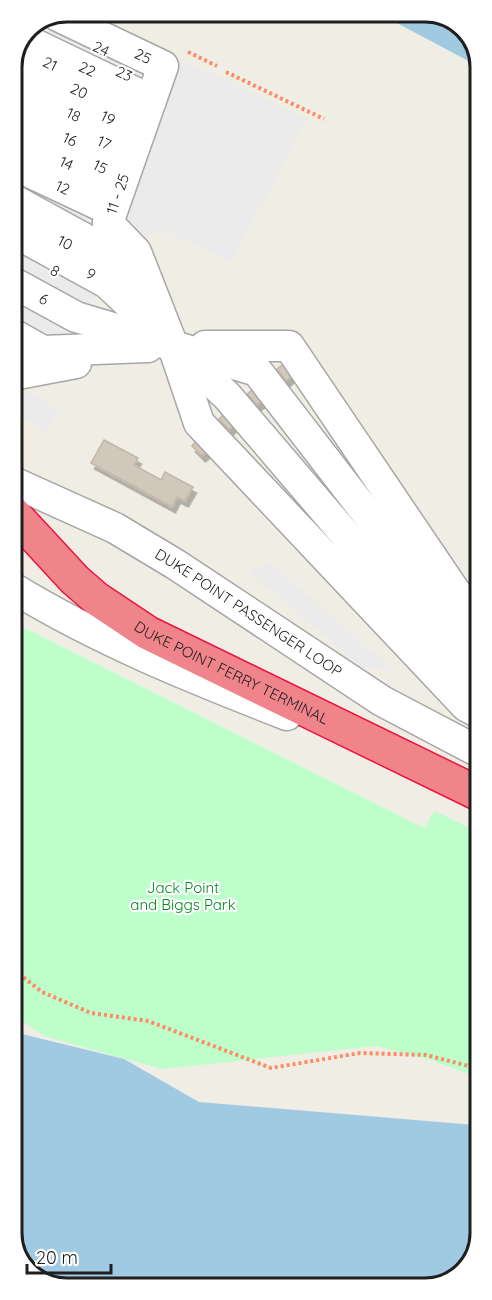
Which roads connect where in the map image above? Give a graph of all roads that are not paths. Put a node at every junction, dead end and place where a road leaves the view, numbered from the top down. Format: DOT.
graph roads {
  1 [pos="62,23"];
  2 [pos="48,27"];
  3 [pos="36,36"];
  4 [pos="29,44"];
  5 [pos="25,54"];
  6 [pos="23,66"];
  7 [pos="23,78"];
  8 [pos="23,91"];
  9 [pos="23,103"];
  10 [pos="23,115"];
  11 [pos="23,126"];
  12 [pos="23,139"];
  13 [pos="135,144"];
  14 [pos="23,150"];
  15 [pos="23,162"];
  16 [pos="23,174"];
  17 [pos="23,205"];
  18 [pos="23,239"];
  19 [pos="23,253"];
  20 [pos="23,266"];
  21 [pos="23,279"];
  22 [pos="23,292"];
  23 [pos="23,306"];
  24 [pos="23,320"];
  25 [pos="61,329"];
  26 [pos="23,333"];
  27 [pos="173,346"];
  28 [pos="23,486"];
  29 [pos="23,523"];
  30 [pos="23,594"];
  31 [pos="470,614"];
  32 [pos="470,647"];
  33 [pos="470,680"];
  34 [pos="470,708"];
  35 [pos="470,748"];
  36 [pos="449,780"];
  37 [pos="470,790"];
  1 -- 13 [label="lane, 25"];
  2 -- 13 [label="lane, 24"];
  3 -- 13 [label="lane, 23"];
  4 -- 13 [label="lane, 22"];
  5 -- 13 [label="lane, 21"];
  6 -- 13 [label="lane, 20"];
  7 -- 13 [label="lane, 19"];
  8 -- 13 [label="lane, 18"];
  9 -- 13 [label="lane, 17"];
  10 -- 13 [label="lane, 16"];
  11 -- 13 [label="lane, 15"];
  12 -- 13 [label="lane, 14"];
  13 -- 14 [label="lane"];
  13 -- 15 [label="lane, 12"];
  13 -- 16 [label="lane"];
  13 -- 27 [label="lane, 11 - 25"];
  17 -- 27 [label="lane"];
  18 -- 25 [label="lane, 10"];
  19 -- 25 [label="lane, 9"];
  20 -- 25 [label="lane, 8"];
  21 -- 25 [label="lane"];
  22 -- 25 [label="lane, 6"];
  23 -- 25 [label="lane"];
  24 -- 25 [label="lane"];
  25 -- 26 [label="lane"];
  25 -- 27 [label="lane"];
  25 -- 27 [label="lane"];
  25 -- 27 [label="lane"];
  25 -- 27 [label="lane"];
  27 -- 31 [label="lane"];
  27 -- 32 [label="lane"];
  27 -- 33 [label="lane"];
  27 -- 34 [label="lane"];
  28 -- 35 [label="lane, DUKE POINT PASSENGER LOOP"];
  29 -- 36 [label="highway, DUKE POINT FERRY TERMINAL"];
  30 -- 36 [label="lane"];
  36 -- 37 [label="highway, DUKE POINT FERRY TERMINAL"];
}
